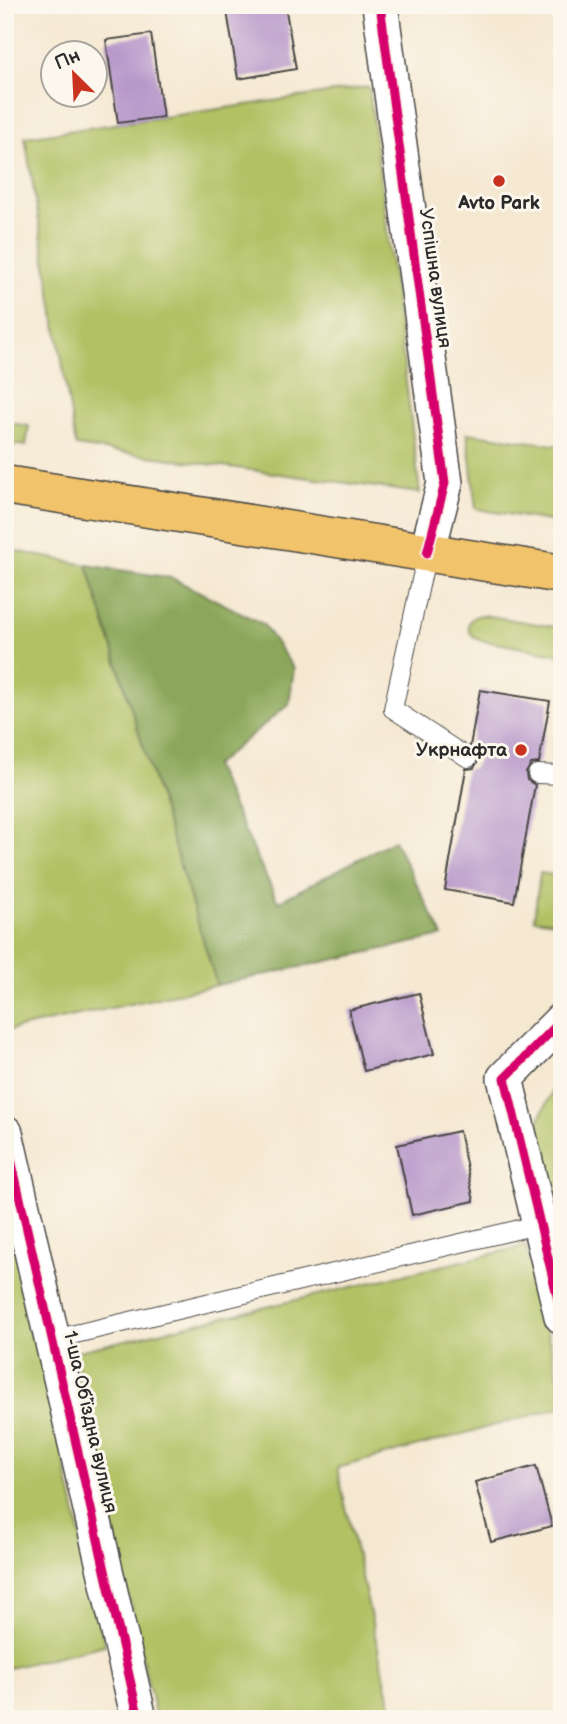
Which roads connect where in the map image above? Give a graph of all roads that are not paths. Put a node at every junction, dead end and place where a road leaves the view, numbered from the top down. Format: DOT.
graph roads {
  1 [pos="380,5"];
  2 [pos="5,485"];
  3 [pos="427,553"];
  4 [pos="562,575"];
  5 [pos="468,758"];
  6 [pos="537,774"];
  7 [pos="562,775"];
  8 [pos="562,1020"];
  9 [pos="5,1133"];
  10 [pos="541,1224"];
  11 [pos="562,1316"];
  12 [pos="54,1339"];
  13 [pos="139,1719"];
  1 -- 3 [label="street, Успішна вулиця"];
  2 -- 3 [label="main road"];
  3 -- 4 [label="main road"];
  3 -- 5 [label="lane"];
  6 -- 7 [label="lane"];
  8 -- 10 [label="street"];
  9 -- 12 [label="street, 1-ша Обʼїздна вулиця"];
  10 -- 11 [label="street"];
  10 -- 12 [label="lane"];
  12 -- 13 [label="street, 1-ша Обʼїздна вулиця"];
}
